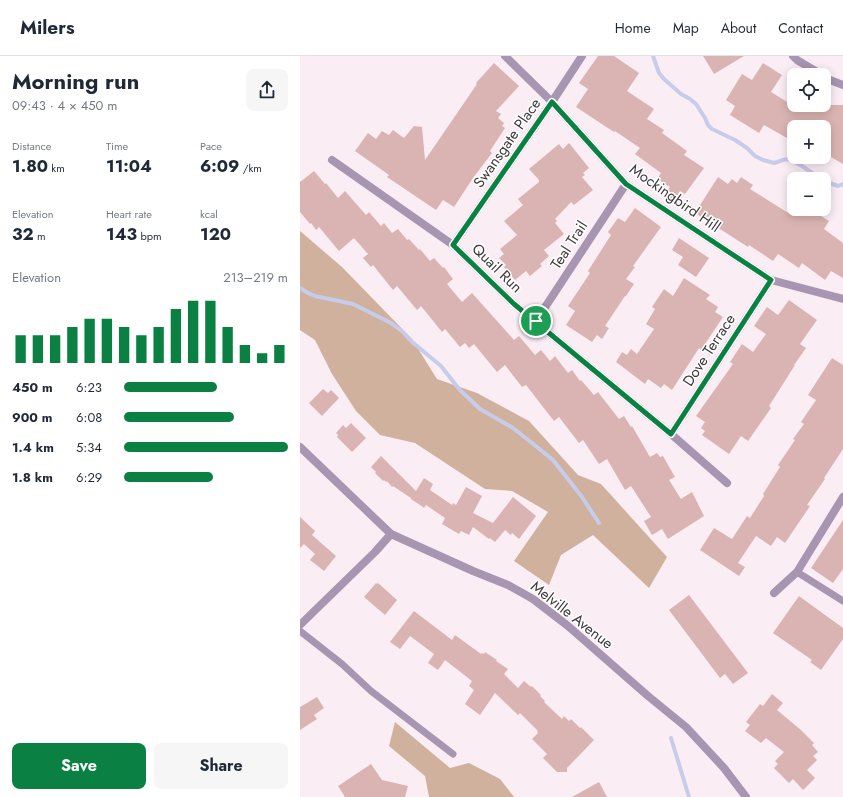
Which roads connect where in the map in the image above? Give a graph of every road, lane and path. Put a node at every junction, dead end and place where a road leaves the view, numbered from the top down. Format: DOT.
graph roads {
  1 [pos="506,56"];
  2 [pos="582,56"];
  3 [pos="793,56"];
  4 [pos="810,68"];
  5 [pos="831,80"];
  6 [pos="843,85"];
  7 [pos="552,102"];
  8 [pos="332,160"];
  9 [pos="626,184"];
  10 [pos="453,245"];
  11 [pos="771,280"];
  12 [pos="843,299"];
  13 [pos="536,321"];
  14 [pos="671,434"];
  15 [pos="300,447"];
  16 [pos="727,482"];
  17 [pos="843,497"];
  18 [pos="391,534"];
  19 [pos="797,572"];
  20 [pos="774,593"];
  21 [pos="843,601"];
  22 [pos="300,625"];
  23 [pos="300,631"];
  24 [pos="453,754"];
  25 [pos="746,797"];
  1 -- 7 [label="street, Mockingbird Hill"];
  2 -- 7 [label="street, Swansgate Place"];
  3 -- 4 [label="street"];
  5 -- 6 [label="street"];
  7 -- 9 [label="street, Mockingbird Hill"];
  7 -- 10 [label="street, Swansgate Place"];
  8 -- 10 [label="street, Quail Run"];
  9 -- 11 [label="street, Mockingbird Hill"];
  9 -- 13 [label="street, Teal Trail"];
  10 -- 13 [label="street, Quail Run"];
  11 -- 12 [label="street, Mockingbird Hill"];
  11 -- 14 [label="street, Dove Terrace"];
  13 -- 14 [label="street, Quail Run"];
  14 -- 16 [label="street, Quail Run"];
  15 -- 18 [label="street, Melville Avenue"];
  17 -- 19 [label="street"];
  18 -- 22 [label="street"];
  18 -- 25 [label="street, Melville Avenue"];
  19 -- 20 [label="street"];
  19 -- 21 [label="lane"];
  23 -- 24 [label="lane"];
}
